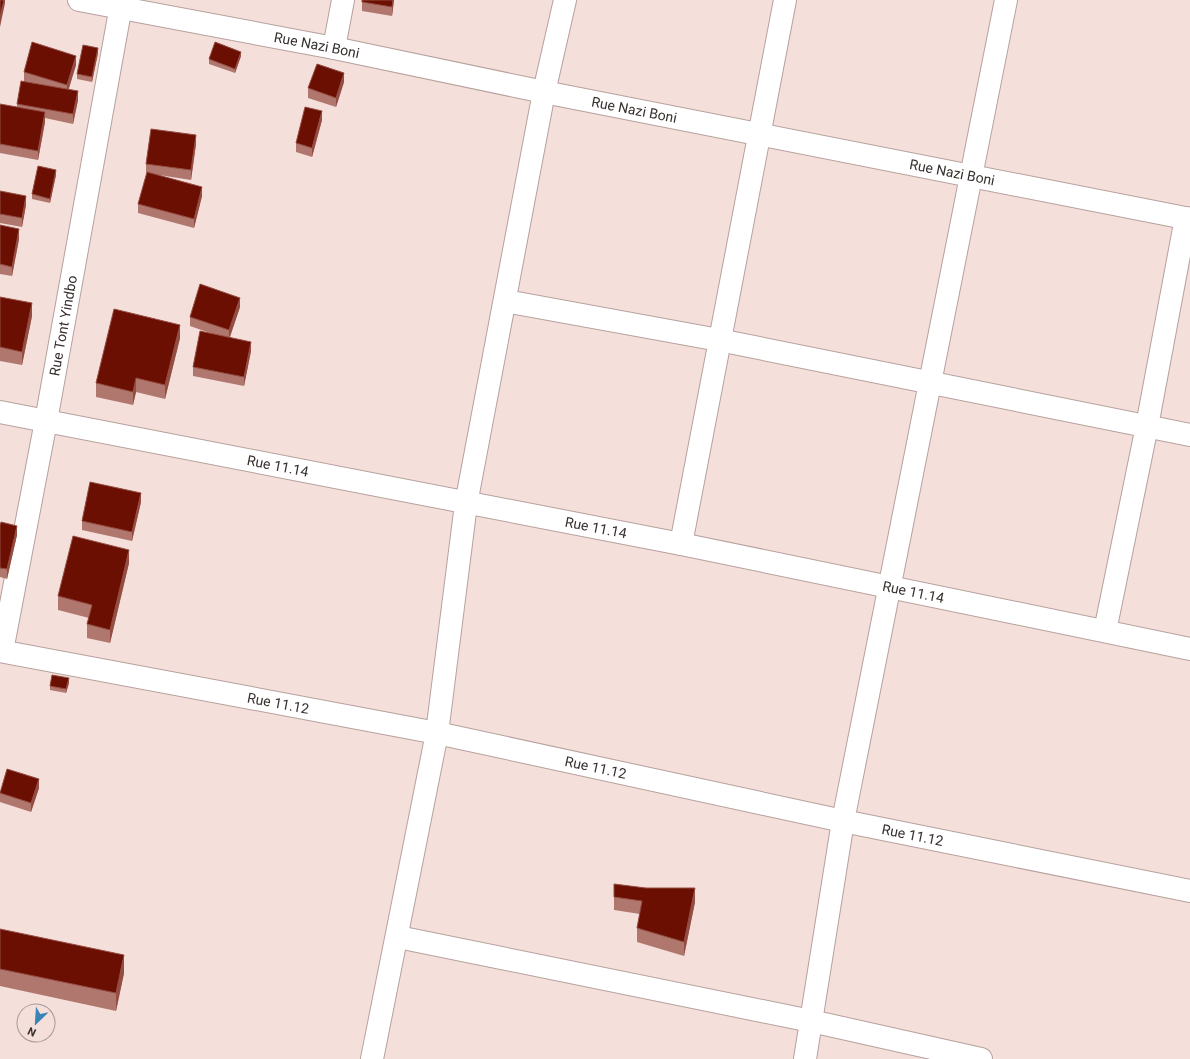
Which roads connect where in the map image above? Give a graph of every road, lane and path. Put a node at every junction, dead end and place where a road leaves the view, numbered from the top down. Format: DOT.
graph roads {
  1 [pos="80,0"];
  2 [pos="343,0"];
  3 [pos="565,0"];
  4 [pos="785,0"];
  5 [pos="1006,0"];
  6 [pos="121,4"];
  7 [pos="334,48"];
  8 [pos="544,92"];
  9 [pos="758,133"];
  10 [pos="971,176"];
  11 [pos="1188,218"];
  12 [pos="505,302"];
  13 [pos="720,340"];
  14 [pos="930,384"];
  15 [pos="0,412"];
  16 [pos="46,421"];
  17 [pos="1146,426"];
  18 [pos="1190,435"];
  19 [pos="466,504"];
  20 [pos="681,544"];
  21 [pos="890,588"];
  22 [pos="1105,631"];
  23 [pos="1190,649"];
  24 [pos="1,651"];
  25 [pos="437,733"];
  26 [pos="843,822"];
  27 [pos="1190,891"];
  28 [pos="398,937"];
  29 [pos="811,1021"];
  30 [pos="372,1059"];
  31 [pos="805,1059"];
  32 [pos="981,1059"];
  1 -- 6 [label="street, Rue Nazi Boni"];
  2 -- 7 [label="street"];
  3 -- 8 [label="street"];
  4 -- 9 [label="street"];
  5 -- 10 [label="street"];
  6 -- 7 [label="street, Rue Nazi Boni"];
  6 -- 16 [label="street, Rue Tont Yindbo"];
  7 -- 8 [label="street, Rue Nazi Boni"];
  8 -- 9 [label="street, Rue Nazi Boni"];
  8 -- 12 [label="street"];
  9 -- 10 [label="street, Rue Nazi Boni"];
  9 -- 13 [label="street"];
  10 -- 11 [label="street, Rue Nazi Boni"];
  10 -- 14 [label="street"];
  11 -- 17 [label="street"];
  12 -- 13 [label="street"];
  12 -- 19 [label="street"];
  13 -- 14 [label="street"];
  13 -- 20 [label="street"];
  14 -- 17 [label="street"];
  14 -- 21 [label="street"];
  15 -- 16 [label="street, Rue 11.14"];
  16 -- 19 [label="street, Rue 11.14"];
  16 -- 24 [label="street, Rue Tont Yindbo"];
  17 -- 18 [label="street"];
  17 -- 22 [label="street"];
  19 -- 20 [label="street, Rue 11.14"];
  19 -- 25 [label="street"];
  20 -- 21 [label="street, Rue 11.14"];
  21 -- 22 [label="street, Rue 11.14"];
  21 -- 26 [label="street"];
  22 -- 23 [label="street, Rue 11.14"];
  24 -- 25 [label="street, Rue 11.12"];
  25 -- 26 [label="street, Rue 11.12"];
  25 -- 28 [label="street"];
  26 -- 27 [label="street, Rue 11.12"];
  26 -- 29 [label="street"];
  28 -- 29 [label="street"];
  28 -- 30 [label="street"];
  29 -- 31 [label="street"];
  29 -- 32 [label="street"];
}
